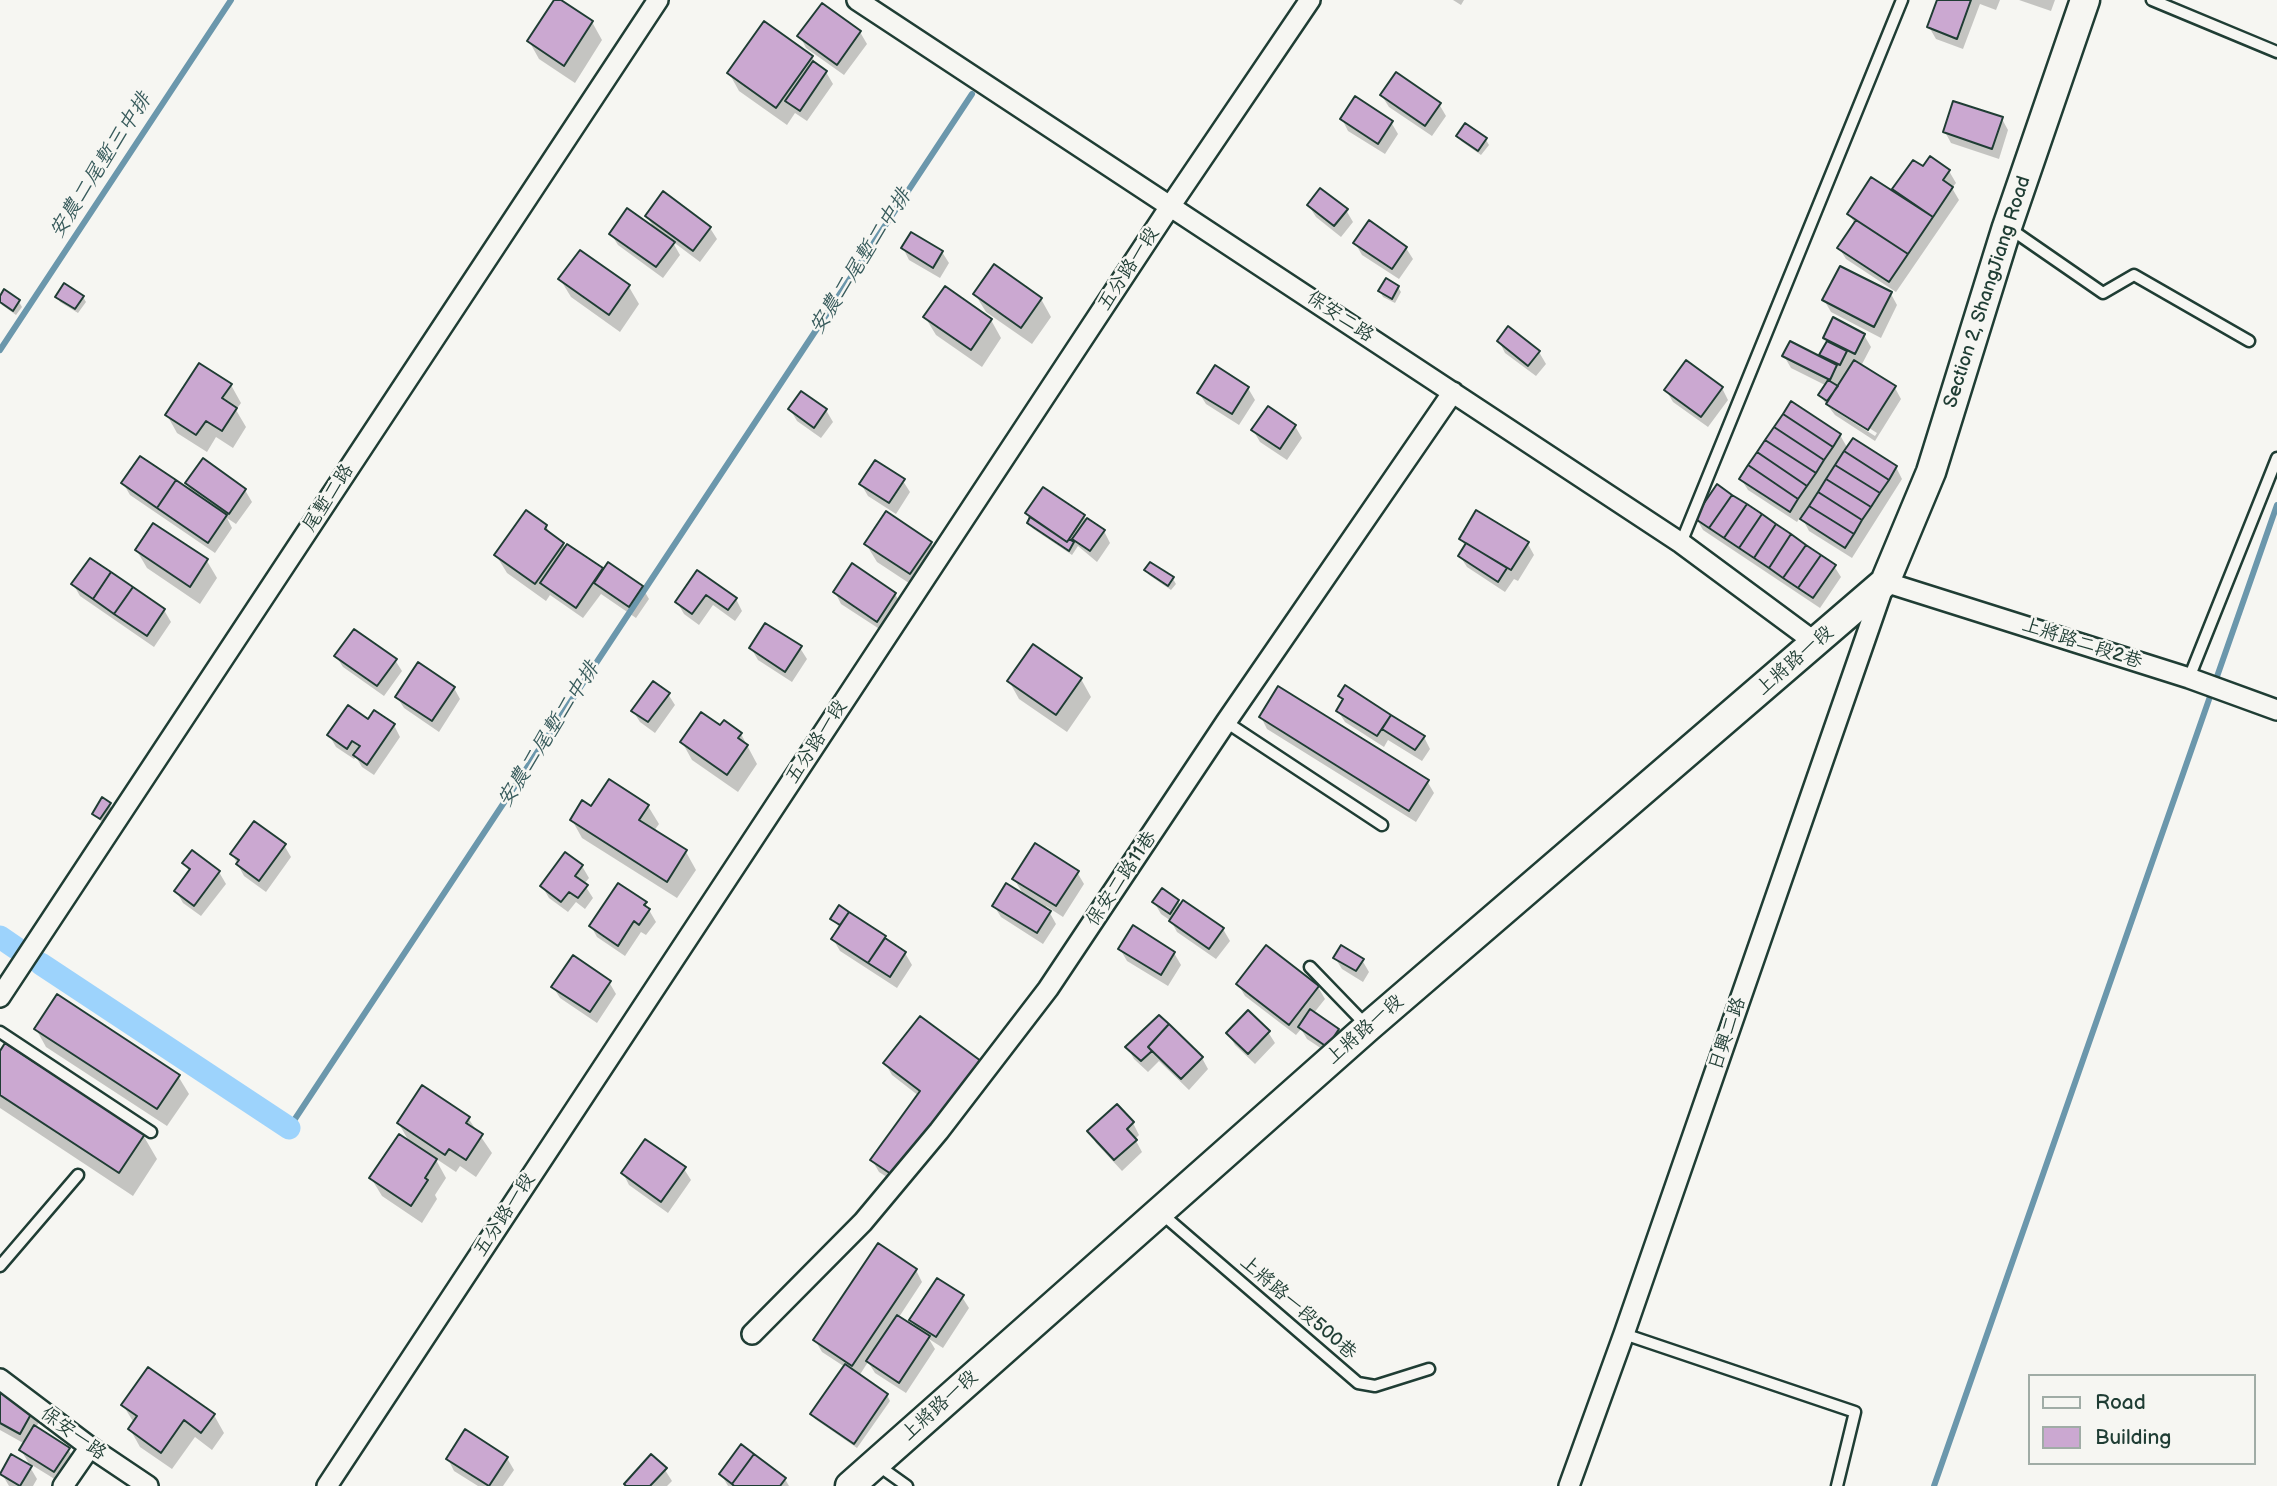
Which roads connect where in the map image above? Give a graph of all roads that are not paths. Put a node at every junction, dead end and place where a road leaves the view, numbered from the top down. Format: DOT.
graph roads {
  1 [pos="658,0"];
  2 [pos="858,0"];
  3 [pos="1310,0"];
  4 [pos="1902,0"];
  5 [pos="2085,0"];
  6 [pos="2152,0"];
  7 [pos="2277,52"];
  8 [pos="1171,205"];
  9 [pos="2007,227"];
  10 [pos="2249,341"];
  11 [pos="1453,392"];
  12 [pos="2277,458"];
  13 [pos="1681,543"];
  14 [pos="1885,582"];
  15 [pos="1816,643"];
  16 [pos="2189,678"];
  17 [pos="2277,710"];
  18 [pos="1226,722"];
  19 [pos="1382,825"];
  20 [pos="1310,967"];
  21 [pos="0,997"];
  22 [pos="1368,1027"];
  23 [pos="0,1032"];
  24 [pos="151,1132"];
  25 [pos="78,1175"];
  26 [pos="1158,1211"];
  27 [pos="0,1266"];
  28 [pos="752,1334"];
  29 [pos="1624,1334"];
  30 [pos="1429,1369"];
  31 [pos="0,1379"];
  32 [pos="90,1447"];
  33 [pos="876,1463"];
  34 [pos="63,1486"];
  35 [pos="148,1486"];
  36 [pos="327,1486"];
  37 [pos="850,1486"];
  38 [pos="907,1486"];
  39 [pos="1569,1486"];
  40 [pos="1837,1486"];
  1 -- 21 [label="street, 尾塹二路"];
  2 -- 8 [label="street, 保安二路"];
  3 -- 8 [label="street, 五分路一段"];
  4 -- 13 [label="lane"];
  5 -- 9 [label="main road, Section 2, ShangJiang Road"];
  6 -- 7 [label="lane"];
  8 -- 11 [label="street, 保安二路"];
  8 -- 36 [label="street, 五分路一段"];
  9 -- 10 [label="lane"];
  9 -- 14 [label="main road, Section 2, ShangJiang Road"];
  11 -- 13 [label="street, 保安二路"];
  11 -- 18 [label="street, 保安二路11巷"];
  12 -- 16 [label="lane"];
  13 -- 15 [label="street, 保安二路"];
  14 -- 15 [label="main road, 上將路一段"];
  14 -- 16 [label="street, 上將路二段2巷"];
  14 -- 29 [label="street, 日興二路"];
  15 -- 22 [label="main road, 上將路一段"];
  16 -- 17 [label="street, 上將路二段2巷"];
  18 -- 19 [label="lane"];
  18 -- 28 [label="street, 保安二路11巷"];
  20 -- 22 [label="lane"];
  22 -- 26 [label="main road, 上將路一段"];
  23 -- 24 [label="lane"];
  25 -- 27 [label="lane"];
  26 -- 30 [label="lane, 上將路一段500巷"];
  26 -- 33 [label="main road, 上將路一段"];
  29 -- 39 [label="street, 日興二路"];
  29 -- 40 [label="lane"];
  31 -- 32 [label="street, 保安一路"];
  32 -- 34 [label="street"];
  32 -- 35 [label="street, 保安一路"];
  33 -- 37 [label="main road, 上將路一段"];
  33 -- 38 [label="lane"];
}
